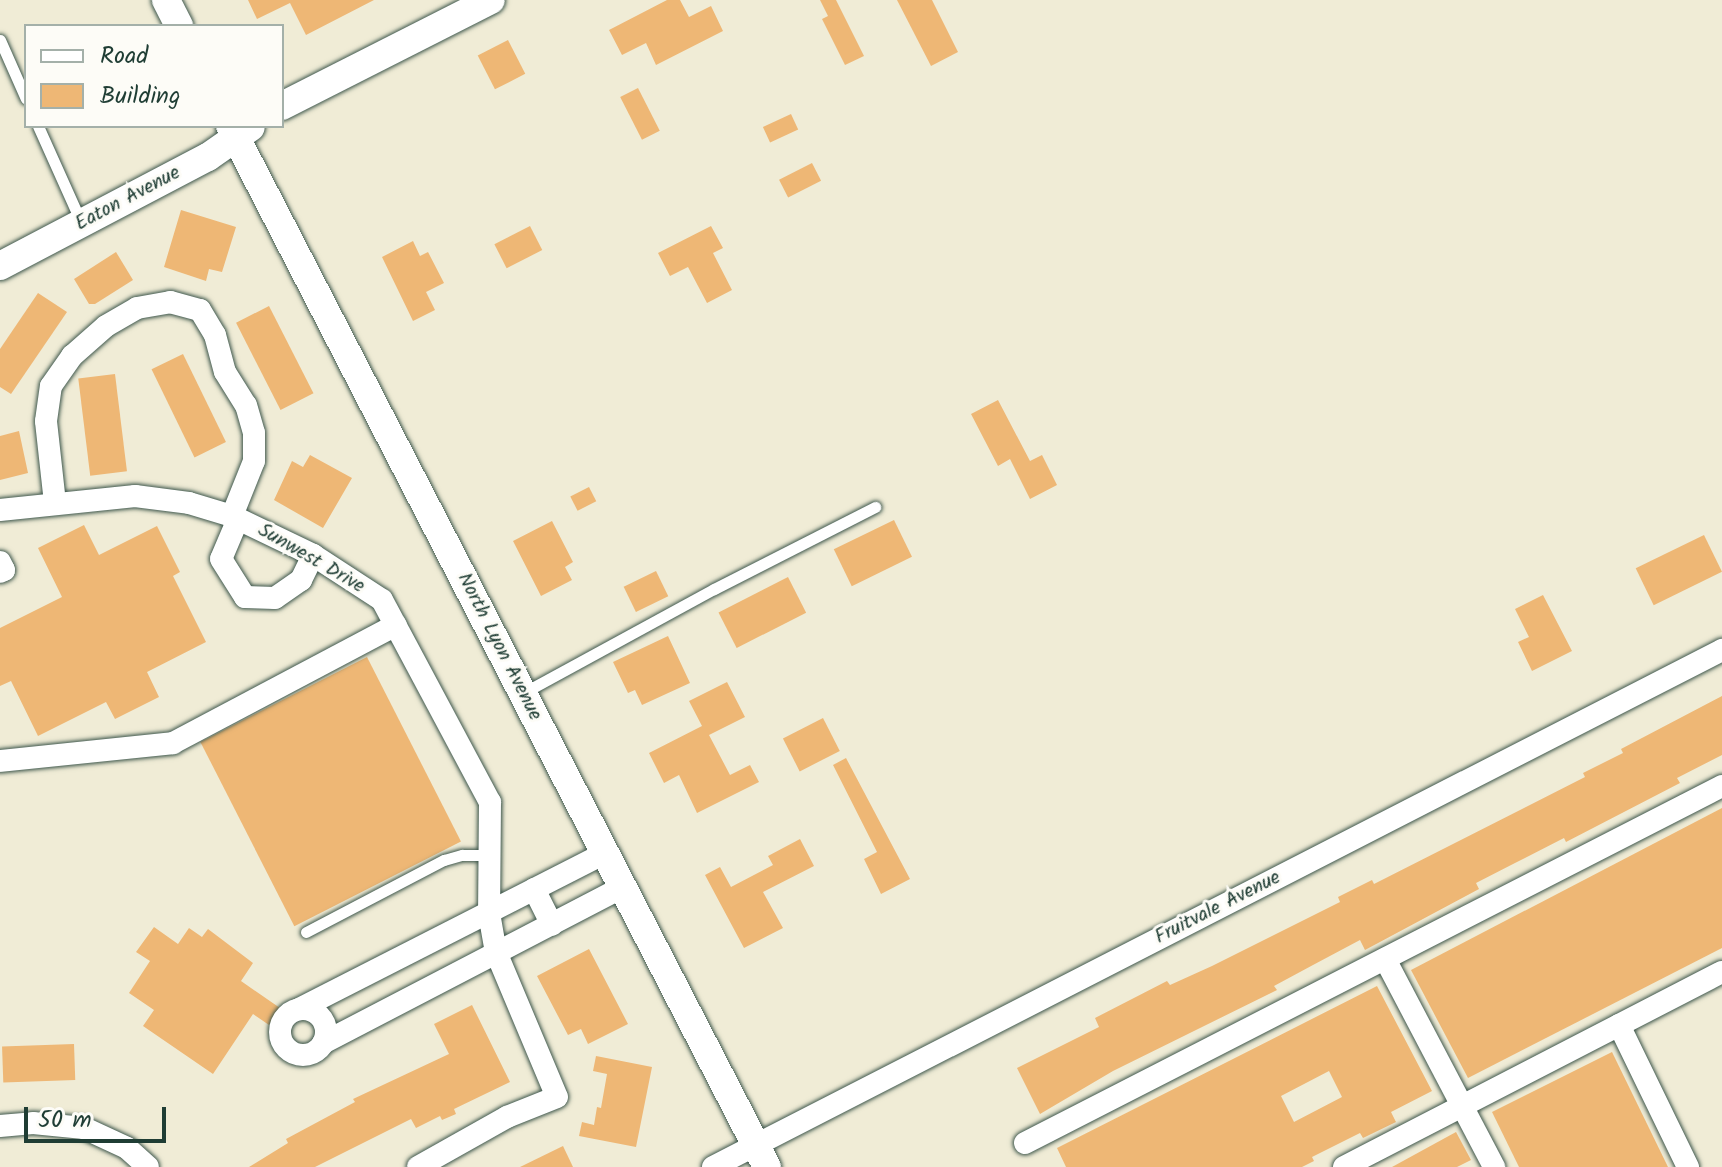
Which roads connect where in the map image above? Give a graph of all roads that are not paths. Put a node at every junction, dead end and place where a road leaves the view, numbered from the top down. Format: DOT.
graph roads {
  1 [pos="166,0"];
  2 [pos="491,0"];
  3 [pos="178,24"];
  4 [pos="0,40"];
  5 [pos="24,94"];
  6 [pos="284,105"];
  7 [pos="39,128"];
  8 [pos="240,130"];
  9 [pos="82,223"];
  10 [pos="0,266"];
  11 [pos="55,503"];
  12 [pos="875,507"];
  13 [pos="0,510"];
  14 [pos="235,517"];
  15 [pos="313,555"];
  16 [pos="0,562"];
  17 [pos="0,572"];
  18 [pos="396,625"];
  19 [pos="1722,650"];
  20 [pos="523,693"];
  21 [pos="0,761"];
  22 [pos="1722,786"];
  23 [pos="605,853"];
  24 [pos="490,855"];
  25 [pos="623,887"];
  26 [pos="534,889"];
  27 [pos="489,913"];
  28 [pos="552,925"];
  29 [pos="306,932"];
  30 [pos="496,952"];
  31 [pos="1385,959"];
  32 [pos="1722,972"];
  33 [pos="299,1009"];
  34 [pos="1619,1025"];
  35 [pos="323,1043"];
  36 [pos="1462,1106"];
  37 [pos="0,1126"];
  38 [pos="1025,1143"];
  39 [pos="761,1156"];
  40 [pos="148,1167"];
  41 [pos="418,1167"];
  42 [pos="713,1167"];
  43 [pos="1344,1167"];
  44 [pos="1494,1167"];
  45 [pos="1688,1167"];
  1 -- 3 [label="street"];
  2 -- 6 [label="street"];
  4 -- 5 [label="lane"];
  7 -- 9 [label="lane"];
  8 -- 9 [label="street, Eaton Avenue"];
  8 -- 20 [label="street, North Lyon Avenue"];
  9 -- 10 [label="street, Eaton Avenue"];
  11 -- 13 [label="street, Sunwest Drive"];
  11 -- 14 [label="street, Sunwest Drive"];
  11 -- 14 [label="street"];
  12 -- 20 [label="lane"];
  14 -- 15 [label="street, Sunwest Drive"];
  14 -- 15 [label="street"];
  15 -- 18 [label="street, Sunwest Drive"];
  16 -- 17 [label="street"];
  18 -- 21 [label="street"];
  18 -- 24 [label="street, Sunwest Drive"];
  19 -- 39 [label="street, Fruitvale Avenue"];
  20 -- 23 [label="street, North Lyon Avenue"];
  22 -- 31 [label="street"];
  23 -- 25 [label="street, North Lyon Avenue"];
  23 -- 26 [label="street"];
  24 -- 27 [label="street, Sunwest Drive"];
  24 -- 29 [label="lane"];
  25 -- 28 [label="street"];
  25 -- 39 [label="street, North Lyon Avenue"];
  26 -- 27 [label="street"];
  26 -- 28 [label="street"];
  27 -- 30 [label="street, Sunwest Drive"];
  27 -- 33 [label="street"];
  28 -- 30 [label="street"];
  30 -- 35 [label="street"];
  30 -- 41 [label="street, Sunwest Drive"];
  31 -- 36 [label="street"];
  31 -- 38 [label="street"];
  32 -- 34 [label="street"];
  33 -- 35 [label="street"];
  33 -- 35 [label="street"];
  34 -- 36 [label="street"];
  34 -- 45 [label="street"];
  36 -- 43 [label="street"];
  36 -- 44 [label="street"];
  37 -- 40 [label="street"];
  39 -- 42 [label="street, Fruitvale Avenue"];
}
